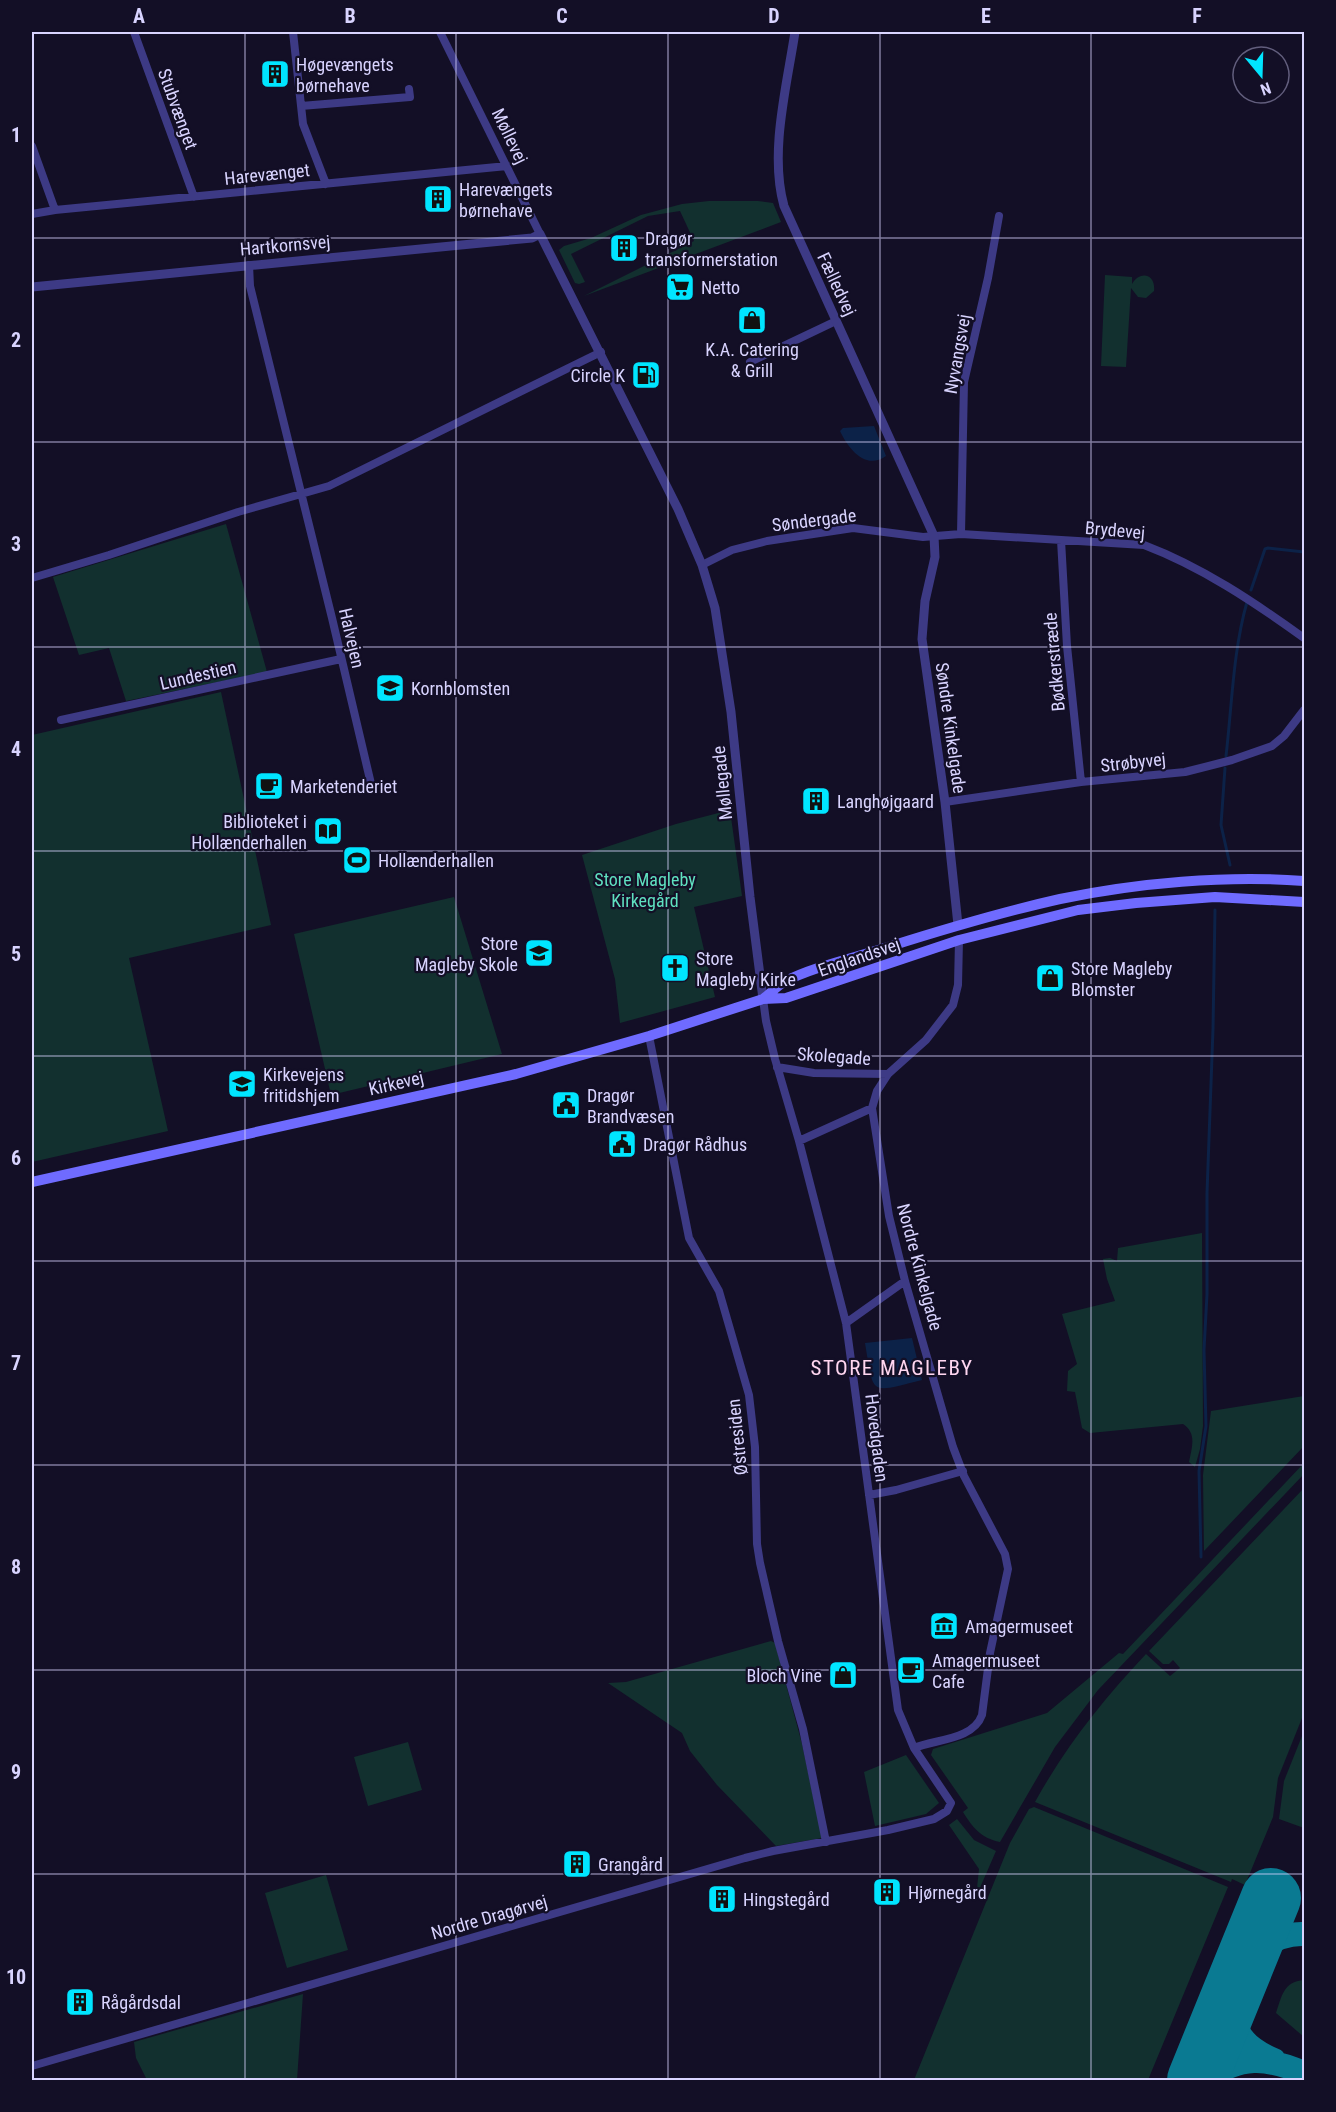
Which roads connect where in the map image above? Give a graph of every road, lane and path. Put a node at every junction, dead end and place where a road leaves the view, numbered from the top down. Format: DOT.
graph roads {
  1 [pos="134,32"];
  2 [pos="293,32"];
  3 [pos="440,32"];
  4 [pos="795,32"];
  5 [pos="410,89"];
  6 [pos="301,106"];
  7 [pos="32,146"];
  8 [pos="507,166"];
  9 [pos="326,184"];
  10 [pos="194,197"];
  11 [pos="55,210"];
  12 [pos="32,214"];
  13 [pos="999,216"];
  14 [pos="540,234"];
  15 [pos="249,265"];
  16 [pos="32,287"];
  17 [pos="836,321"];
  18 [pos="600,352"];
  19 [pos="750,362"];
  20 [pos="302,495"];
  21 [pos="961,534"];
  22 [pos="934,536"];
  23 [pos="1061,540"];
  24 [pos="702,565"];
  25 [pos="32,578"];
  26 [pos="1305,638"];
  27 [pos="341,659"];
  28 [pos="1305,710"];
  29 [pos="61,720"];
  30 [pos="1081,782"];
  31 [pos="372,788"];
  32 [pos="945,802"];
  33 [pos="1305,881"];
  34 [pos="1305,902"];
  35 [pos="958,925"];
  36 [pos="959,940"];
  37 [pos="763,999"];
  38 [pos="649,1036"];
  39 [pos="777,1067"];
  40 [pos="888,1074"];
  41 [pos="872,1108"];
  42 [pos="799,1141"];
  43 [pos="32,1182"];
  44 [pos="905,1281"];
  45 [pos="846,1323"];
  46 [pos="963,1472"];
  47 [pos="869,1495"];
  48 [pos="914,1748"];
  49 [pos="951,1803"];
  50 [pos="826,1842"];
  51 [pos="32,2066"];
  1 -- 10 [label="street, Stubvænget"];
  2 -- 6 [label="street"];
  3 -- 8 [label="street, Møllevej"];
  4 -- 17 [label="street, Fælledvej"];
  5 -- 6 [label="street"];
  6 -- 9 [label="street"];
  7 -- 11 [label="street"];
  8 -- 9 [label="street, Harevænget"];
  8 -- 14 [label="street, Møllevej"];
  9 -- 10 [label="street, Harevænget"];
  10 -- 11 [label="street, Harevænget"];
  11 -- 12 [label="street, Harevænget"];
  13 -- 21 [label="street, Nyvangsvej"];
  14 -- 15 [label="street, Hartkornsvej"];
  14 -- 18 [label="street, Møllevej"];
  15 -- 16 [label="street, Hartkornsvej"];
  15 -- 20 [label="street, Halvejen"];
  17 -- 19 [label="street"];
  17 -- 22 [label="street, Fælledvej"];
  18 -- 20 [label="street"];
  18 -- 24 [label="street, Møllevej"];
  20 -- 25 [label="street"];
  20 -- 27 [label="street, Halvejen"];
  21 -- 22 [label="street, Brydevej"];
  21 -- 23 [label="street, Brydevej"];
  22 -- 24 [label="street, Søndergade"];
  22 -- 32 [label="street, Søndre Kinkelgade"];
  23 -- 26 [label="street, Brydevej"];
  23 -- 30 [label="street, Bødkerstræde"];
  24 -- 37 [label="street, Møllegade"];
  27 -- 29 [label="street, Lundestien"];
  27 -- 31 [label="street, Halvejen"];
  28 -- 30 [label="street, Strøbyvej"];
  30 -- 32 [label="street, Strøbyvej"];
  32 -- 35 [label="street, Søndre Kinkelgade"];
  33 -- 35 [label="main road, Englandsvej"];
  34 -- 36 [label="main road, Englandsvej"];
  35 -- 37 [label="main road, Englandsvej"];
  36 -- 37 [label="main road, Englandsvej"];
  36 -- 40 [label="street"];
  37 -- 38 [label="main road, Kirkevej"];
  37 -- 39 [label="street, Hovedgaden"];
  38 -- 43 [label="main road, Kirkevej"];
  38 -- 50 [label="street, Østresiden"];
  39 -- 40 [label="street, Skolegade"];
  39 -- 42 [label="street, Hovedgaden"];
  40 -- 41 [label="street"];
  41 -- 42 [label="street"];
  41 -- 44 [label="street, Nordre Kinkelgade"];
  42 -- 45 [label="street, Hovedgaden"];
  44 -- 45 [label="street"];
  44 -- 46 [label="street, Nordre Kinkelgade"];
  45 -- 47 [label="street, Hovedgaden"];
  46 -- 47 [label="street"];
  46 -- 48 [label="street, Nordre Kinkelgade"];
  47 -- 48 [label="street, Hovedgaden"];
  48 -- 49 [label="street, Hovedgaden"];
  49 -- 50 [label="street, Nordre Dragørvej"];
  50 -- 51 [label="street, Nordre Dragørvej"];
}
